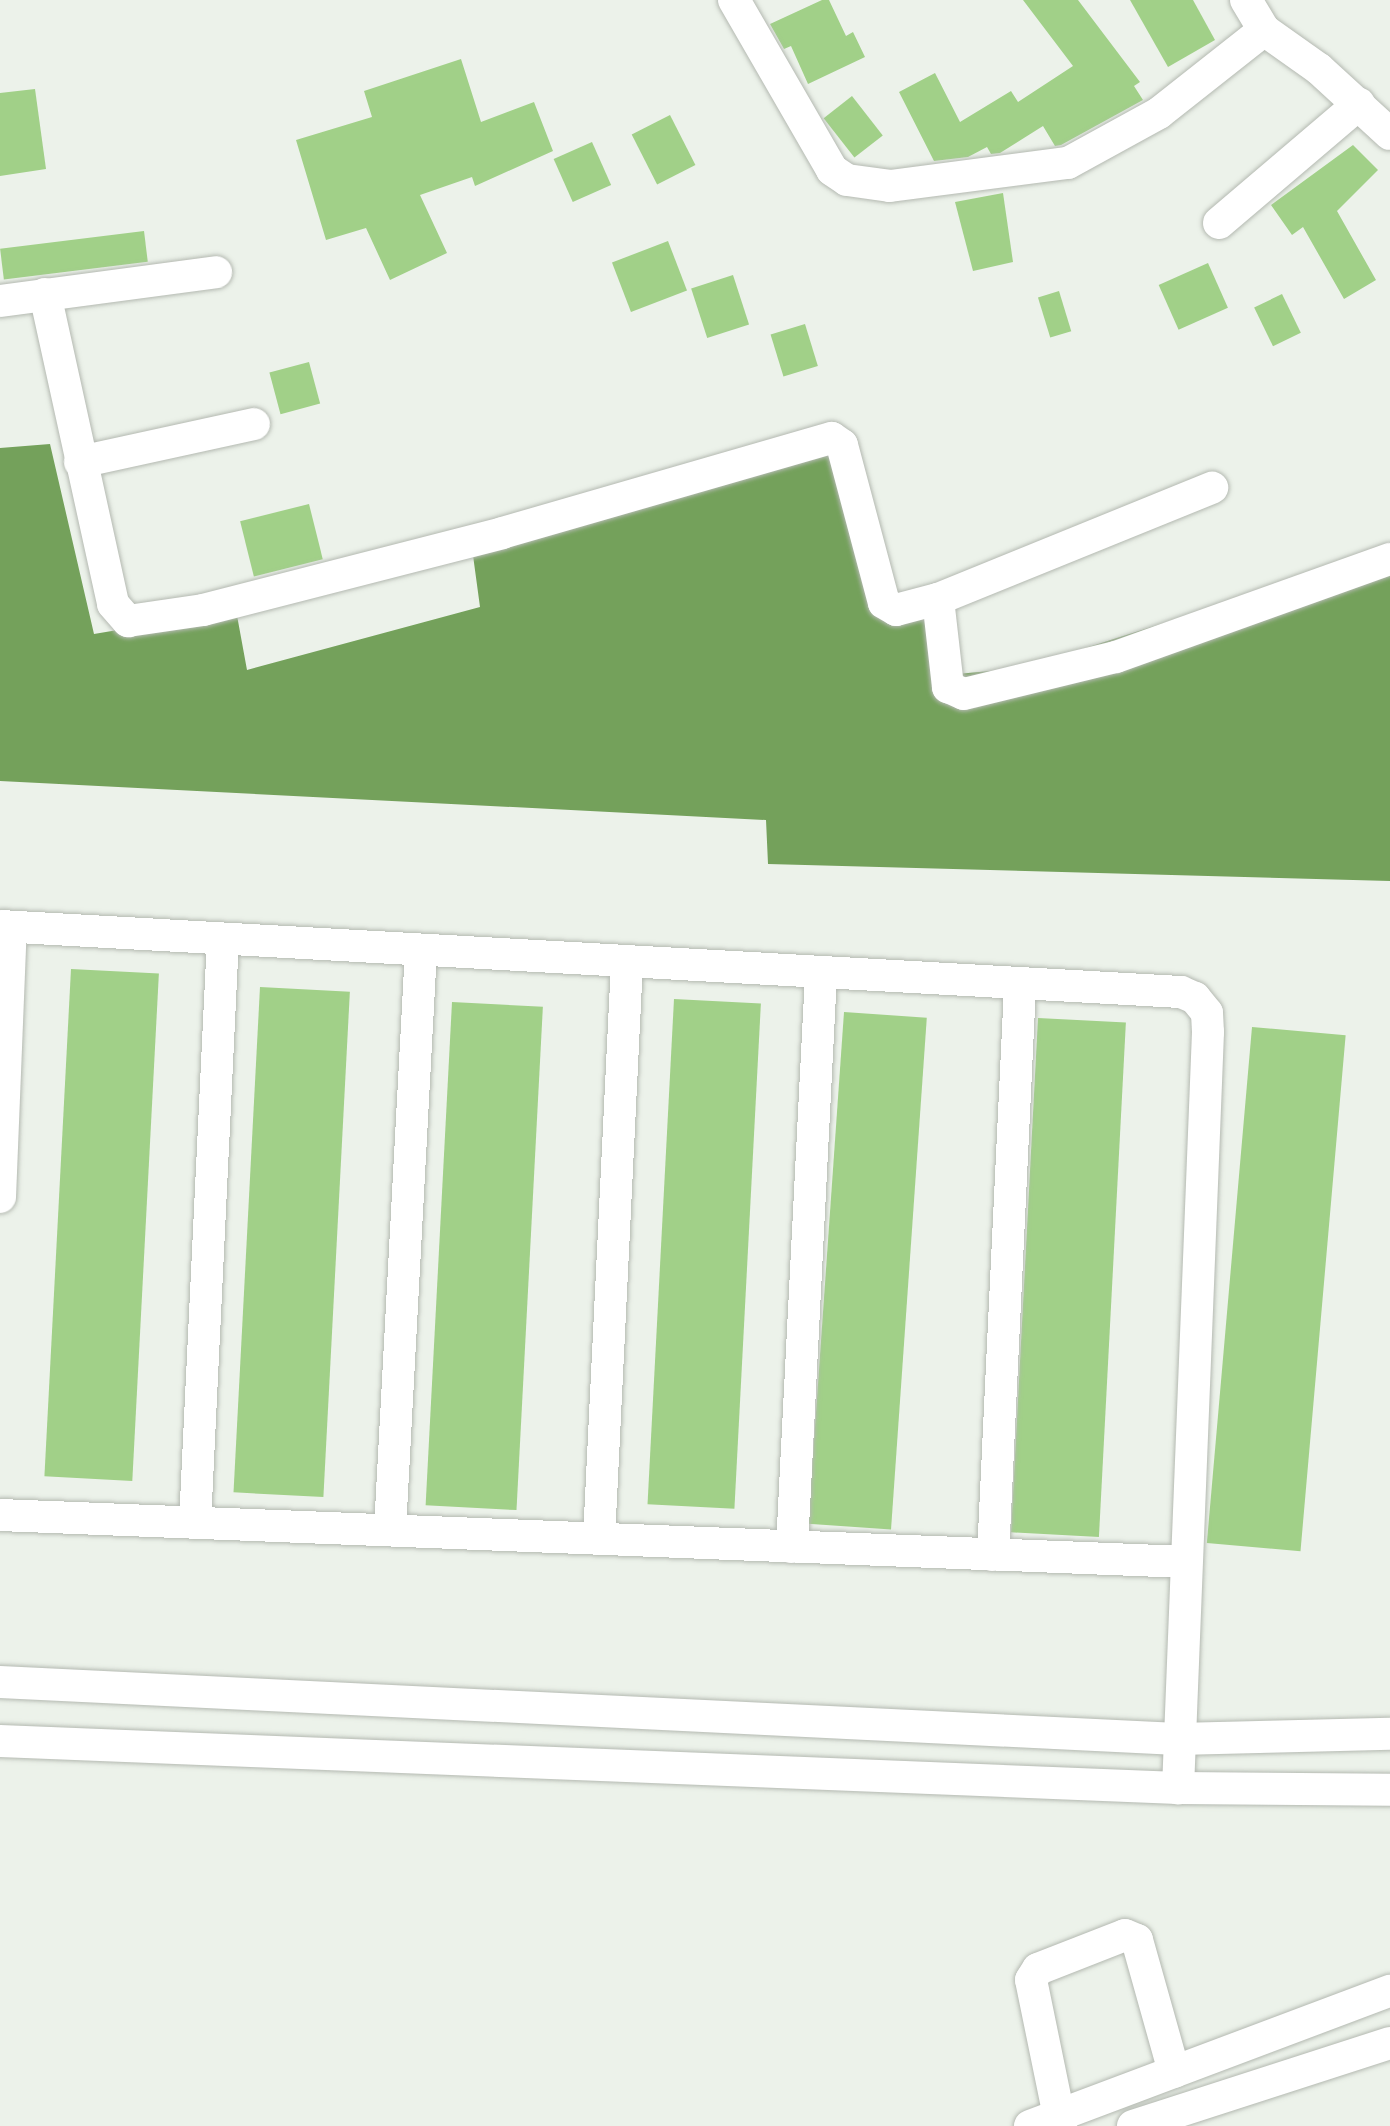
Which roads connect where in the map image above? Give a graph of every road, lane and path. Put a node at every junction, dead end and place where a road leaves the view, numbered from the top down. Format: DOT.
graph roads {
  1 [pos="734,0"];
  2 [pos="1246,0"];
  3 [pos="1264,30"];
  4 [pos="1359,104"];
  5 [pos="1390,134"];
  6 [pos="1219,223"];
  7 [pos="216,272"];
  8 [pos="45,294"];
  9 [pos="0,301"];
  10 [pos="254,424"];
  11 [pos="80,462"];
  12 [pos="1212,488"];
  13 [pos="1390,559"];
  14 [pos="938,599"];
  15 [pos="5,926"];
  16 [pos="223,939"];
  17 [pos="421,951"];
  18 [pos="627,963"];
  19 [pos="821,974"];
  20 [pos="1020,986"];
  21 [pos="0,1197"];
  22 [pos="0,1515"];
  23 [pos="195,1523"];
  24 [pos="390,1530"];
  25 [pos="599,1539"];
  26 [pos="792,1547"];
  27 [pos="993,1555"];
  28 [pos="1186,1562"];
  29 [pos="0,1682"];
  30 [pos="1390,1734"];
  31 [pos="1178,1739"];
  32 [pos="0,1741"];
  33 [pos="1178,1788"];
  34 [pos="1390,1790"];
  35 [pos="1390,1991"];
  36 [pos="1390,2043"];
  37 [pos="1174,2072"];
  38 [pos="1050,2123"];
  39 [pos="1133,2126"];
  1 -- 3 [label="street"];
  2 -- 3 [label="street"];
  3 -- 4 [label="street"];
  4 -- 5 [label="street"];
  4 -- 6 [label="street"];
  7 -- 8 [label="street"];
  8 -- 9 [label="street"];
  8 -- 11 [label="street"];
  10 -- 11 [label="street"];
  11 -- 14 [label="street"];
  12 -- 14 [label="street"];
  13 -- 14 [label="street"];
  15 -- 16 [label="street"];
  15 -- 21 [label="street"];
  16 -- 17 [label="street"];
  16 -- 23 [label="street"];
  17 -- 18 [label="street"];
  17 -- 24 [label="street"];
  18 -- 19 [label="street"];
  18 -- 25 [label="street"];
  19 -- 20 [label="street"];
  19 -- 26 [label="street"];
  20 -- 27 [label="street"];
  20 -- 28 [label="street"];
  22 -- 23 [label="street"];
  23 -- 24 [label="street"];
  24 -- 25 [label="street"];
  25 -- 26 [label="street"];
  26 -- 27 [label="street"];
  27 -- 28 [label="street"];
  28 -- 31 [label="street"];
  29 -- 31 [label="street"];
  30 -- 31 [label="street"];
  31 -- 33 [label="street"];
  32 -- 33 [label="street"];
  33 -- 34 [label="street"];
  35 -- 37 [label="street"];
  36 -- 39 [label="street"];
  37 -- 38 [label="street"];
  37 -- 38 [label="street"];
}
